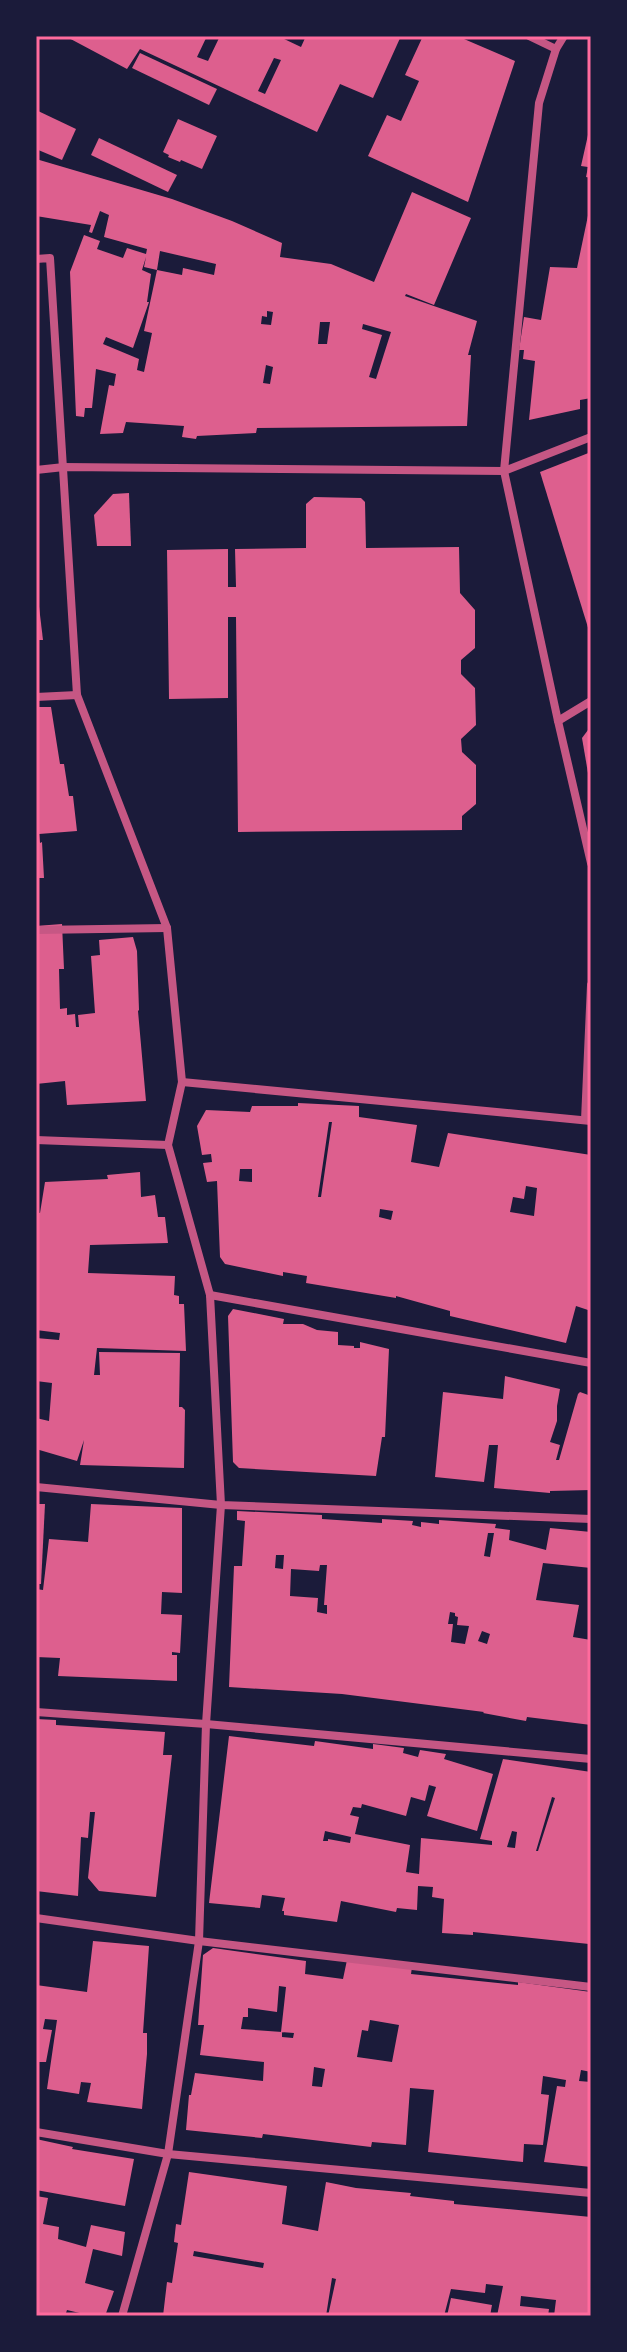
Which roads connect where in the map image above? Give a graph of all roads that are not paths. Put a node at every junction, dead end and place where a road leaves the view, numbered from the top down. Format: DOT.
graph roads {
  1 [pos="529,36"];
  2 [pos="564,36"];
  3 [pos="556,49"];
  4 [pos="36,259"];
  5 [pos="591,437"];
  6 [pos="64,467"];
  7 [pos="36,470"];
  8 [pos="504,471"];
  9 [pos="77,695"];
  10 [pos="36,697"];
  11 [pos="591,701"];
  12 [pos="558,721"];
  13 [pos="591,863"];
  14 [pos="167,928"];
  15 [pos="36,930"];
  16 [pos="591,985"];
  17 [pos="182,1082"];
  18 [pos="588,1120"];
  19 [pos="36,1140"];
  20 [pos="168,1145"];
  21 [pos="210,1295"];
  22 [pos="591,1363"];
  23 [pos="36,1487"];
  24 [pos="221,1505"];
  25 [pos="591,1519"];
  26 [pos="36,1712"];
  27 [pos="206,1724"];
  28 [pos="591,1759"];
  29 [pos="36,1918"];
  30 [pos="199,1941"];
  31 [pos="591,1987"];
  32 [pos="36,2132"];
  33 [pos="168,2154"];
  34 [pos="591,2193"];
  35 [pos="122,2316"];
  1 -- 3 [label="street"];
  2 -- 3 [label="street"];
  3 -- 8 [label="street"];
  4 -- 6 [label="street"];
  5 -- 8 [label="street"];
  6 -- 7 [label="street"];
  6 -- 8 [label="street"];
  6 -- 9 [label="street"];
  8 -- 12 [label="street"];
  9 -- 10 [label="street"];
  9 -- 14 [label="street"];
  11 -- 12 [label="street"];
  12 -- 13 [label="street"];
  14 -- 15 [label="street"];
  14 -- 17 [label="street"];
  16 -- 18 [label="street"];
  17 -- 18 [label="street"];
  17 -- 20 [label="street"];
  19 -- 20 [label="street"];
  20 -- 21 [label="street"];
  21 -- 22 [label="street"];
  21 -- 24 [label="street"];
  23 -- 24 [label="street"];
  24 -- 25 [label="street"];
  24 -- 27 [label="street"];
  26 -- 27 [label="street"];
  27 -- 28 [label="street"];
  27 -- 30 [label="street"];
  29 -- 30 [label="street"];
  30 -- 31 [label="street"];
  30 -- 33 [label="street"];
  32 -- 33 [label="street"];
  33 -- 34 [label="street"];
  33 -- 35 [label="street"];
}
